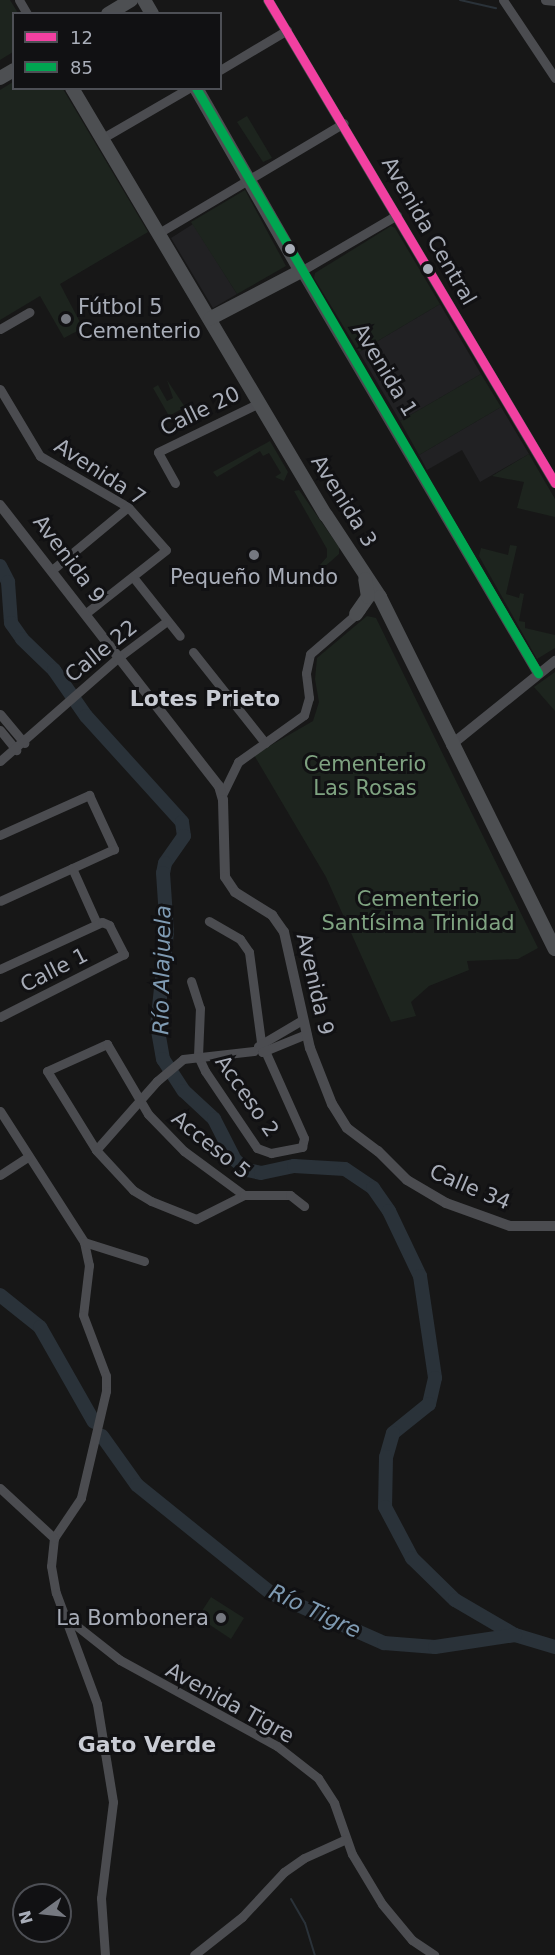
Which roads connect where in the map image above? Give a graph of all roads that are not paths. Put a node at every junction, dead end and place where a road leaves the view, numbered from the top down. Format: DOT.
graph roads {
  1 [pos="131,0"];
  2 [pos="268,0"];
  3 [pos="503,0"];
  4 [pos="545,0"];
  5 [pos="555,1"];
  6 [pos="111,12"];
  7 [pos="287,30"];
  8 [pos="222,69"];
  9 [pos="555,78"];
  10 [pos="73,90"];
  11 [pos="186,90"];
  12 [pos="197,90"];
  13 [pos="344,123"];
  14 [pos="101,139"];
  15 [pos="249,179"];
  16 [pos="397,215"];
  17 [pos="157,234"];
  18 [pos="301,271"];
  19 [pos="29,312"];
  20 [pos="212,318"];
  21 [pos="0,329"];
  22 [pos="0,389"];
  23 [pos="259,403"];
  24 [pos="175,483"];
  25 [pos="555,483"];
  26 [pos="0,505"];
  27 [pos="128,507"];
  28 [pos="362,568"];
  29 [pos="52,570"];
  30 [pos="133,577"];
  31 [pos="380,597"];
  32 [pos="86,614"];
  33 [pos="356,614"];
  34 [pos="167,621"];
  35 [pos="395,624"];
  36 [pos="180,636"];
  37 [pos="193,652"];
  38 [pos="119,657"];
  39 [pos="555,661"];
  40 [pos="538,673"];
  41 [pos="0,714"];
  42 [pos="0,730"];
  43 [pos="24,743"];
  44 [pos="265,743"];
  45 [pos="451,746"];
  46 [pos="16,750"];
  47 [pos="0,761"];
  48 [pos="230,774"];
  49 [pos="212,775"];
  50 [pos="222,795"];
  51 [pos="0,835"];
  52 [pos="72,868"];
  53 [pos="0,901"];
  54 [pos="209,921"];
  55 [pos="100,923"];
  56 [pos="555,949"];
  57 [pos="0,969"];
  58 [pos="191,981"];
  59 [pos="0,1017"];
  60 [pos="302,1020"];
  61 [pos="306,1034"];
  62 [pos="261,1048"];
  63 [pos="198,1056"];
  64 [pos="139,1101"];
  65 [pos="0,1112"];
  66 [pos="96,1150"];
  67 [pos="28,1157"];
  68 [pos="0,1175"];
  69 [pos="406,1180"];
  70 [pos="244,1195"];
  71 [pos="304,1206"];
  72 [pos="555,1226"];
  73 [pos="84,1242"];
  74 [pos="144,1261"];
  75 [pos="0,1488"];
  76 [pos="54,1538"];
  77 [pos="66,1617"];
  78 [pos="346,1839"];
  79 [pos="105,1955"];
  80 [pos="194,1955"];
  81 [pos="434,1955"];
  1 -- 6 [label="main road"];
  2 -- 7 [label="street, Avenida Central"];
  3 -- 9 [label="street"];
  4 -- 5 [label="street"];
  7 -- 8 [label="street"];
  7 -- 13 [label="street, Avenida Central"];
  10 -- 14 [label="main road, Avenida 3"];
  11 -- 14 [label="street"];
  12 -- 15 [label="main road, Avenida 1"];
  13 -- 15 [label="street"];
  13 -- 16 [label="street, Avenida Central"];
  14 -- 17 [label="main road, Avenida 3"];
  15 -- 17 [label="street"];
  15 -- 18 [label="main road, Avenida 1"];
  16 -- 18 [label="street"];
  16 -- 25 [label="street, Avenida Central"];
  17 -- 20 [label="main road, Avenida 3"];
  18 -- 20 [label="main road"];
  18 -- 40 [label="street, Avenida 1"];
  19 -- 21 [label="street"];
  20 -- 23 [label="main road, Avenida 3"];
  22 -- 27 [label="street, Avenida 7"];
  23 -- 24 [label="street, Calle 20"];
  23 -- 28 [label="main road, Avenida 3"];
  26 -- 29 [label="street, Avenida 9"];
  27 -- 29 [label="street"];
  27 -- 30 [label="street, Avenida 7"];
  28 -- 31 [label="main road, Avenida 3"];
  28 -- 33 [label="main road"];
  29 -- 32 [label="street, Avenida 9"];
  30 -- 32 [label="street"];
  30 -- 34 [label="street"];
  31 -- 33 [label="street"];
  31 -- 35 [label="main road, Avenida 3"];
  32 -- 38 [label="street, Avenida 9"];
  33 -- 35 [label="main road"];
  33 -- 44 [label="street"];
  34 -- 36 [label="street"];
  34 -- 38 [label="street, Calle 22"];
  35 -- 45 [label="main road, Avenida 3"];
  37 -- 44 [label="street"];
  38 -- 43 [label="street, Calle 22"];
  38 -- 49 [label="street, Avenida 9"];
  39 -- 40 [label="street"];
  40 -- 45 [label="street"];
  41 -- 43 [label="street"];
  42 -- 46 [label="street"];
  43 -- 46 [label="street, Calle 22"];
  44 -- 48 [label="street"];
  45 -- 56 [label="main road, Avenida 3"];
  46 -- 47 [label="street, Calle 22"];
  48 -- 49 [label="street"];
  48 -- 50 [label="street"];
  49 -- 50 [label="street, Avenida 9"];
  50 -- 60 [label="street, Avenida 9"];
  51 -- 52 [label="street"];
  52 -- 53 [label="street"];
  52 -- 55 [label="street"];
  54 -- 62 [label="street"];
  55 -- 57 [label="street"];
  55 -- 59 [label="street, Calle 1"];
  58 -- 63 [label="street"];
  60 -- 61 [label="street, Avenida 9"];
  60 -- 62 [label="street"];
  61 -- 62 [label="street"];
  61 -- 69 [label="street, Avenida 9"];
  62 -- 63 [label="street"];
  62 -- 63 [label="street, Acceso 2"];
  63 -- 64 [label="street"];
  64 -- 66 [label="street"];
  64 -- 66 [label="street, Acceso 5"];
  64 -- 70 [label="street, Acceso 5"];
  65 -- 67 [label="street"];
  66 -- 70 [label="street"];
  67 -- 68 [label="street"];
  67 -- 73 [label="street"];
  69 -- 72 [label="street, Calle 34"];
  70 -- 71 [label="street, Acceso 5"];
  73 -- 74 [label="street"];
  73 -- 76 [label="street"];
  75 -- 76 [label="street"];
  76 -- 77 [label="street"];
  77 -- 78 [label="street, Avenida Tigre"];
  77 -- 79 [label="street"];
  78 -- 80 [label="street"];
  78 -- 81 [label="street, Avenida Tigre"];
}
